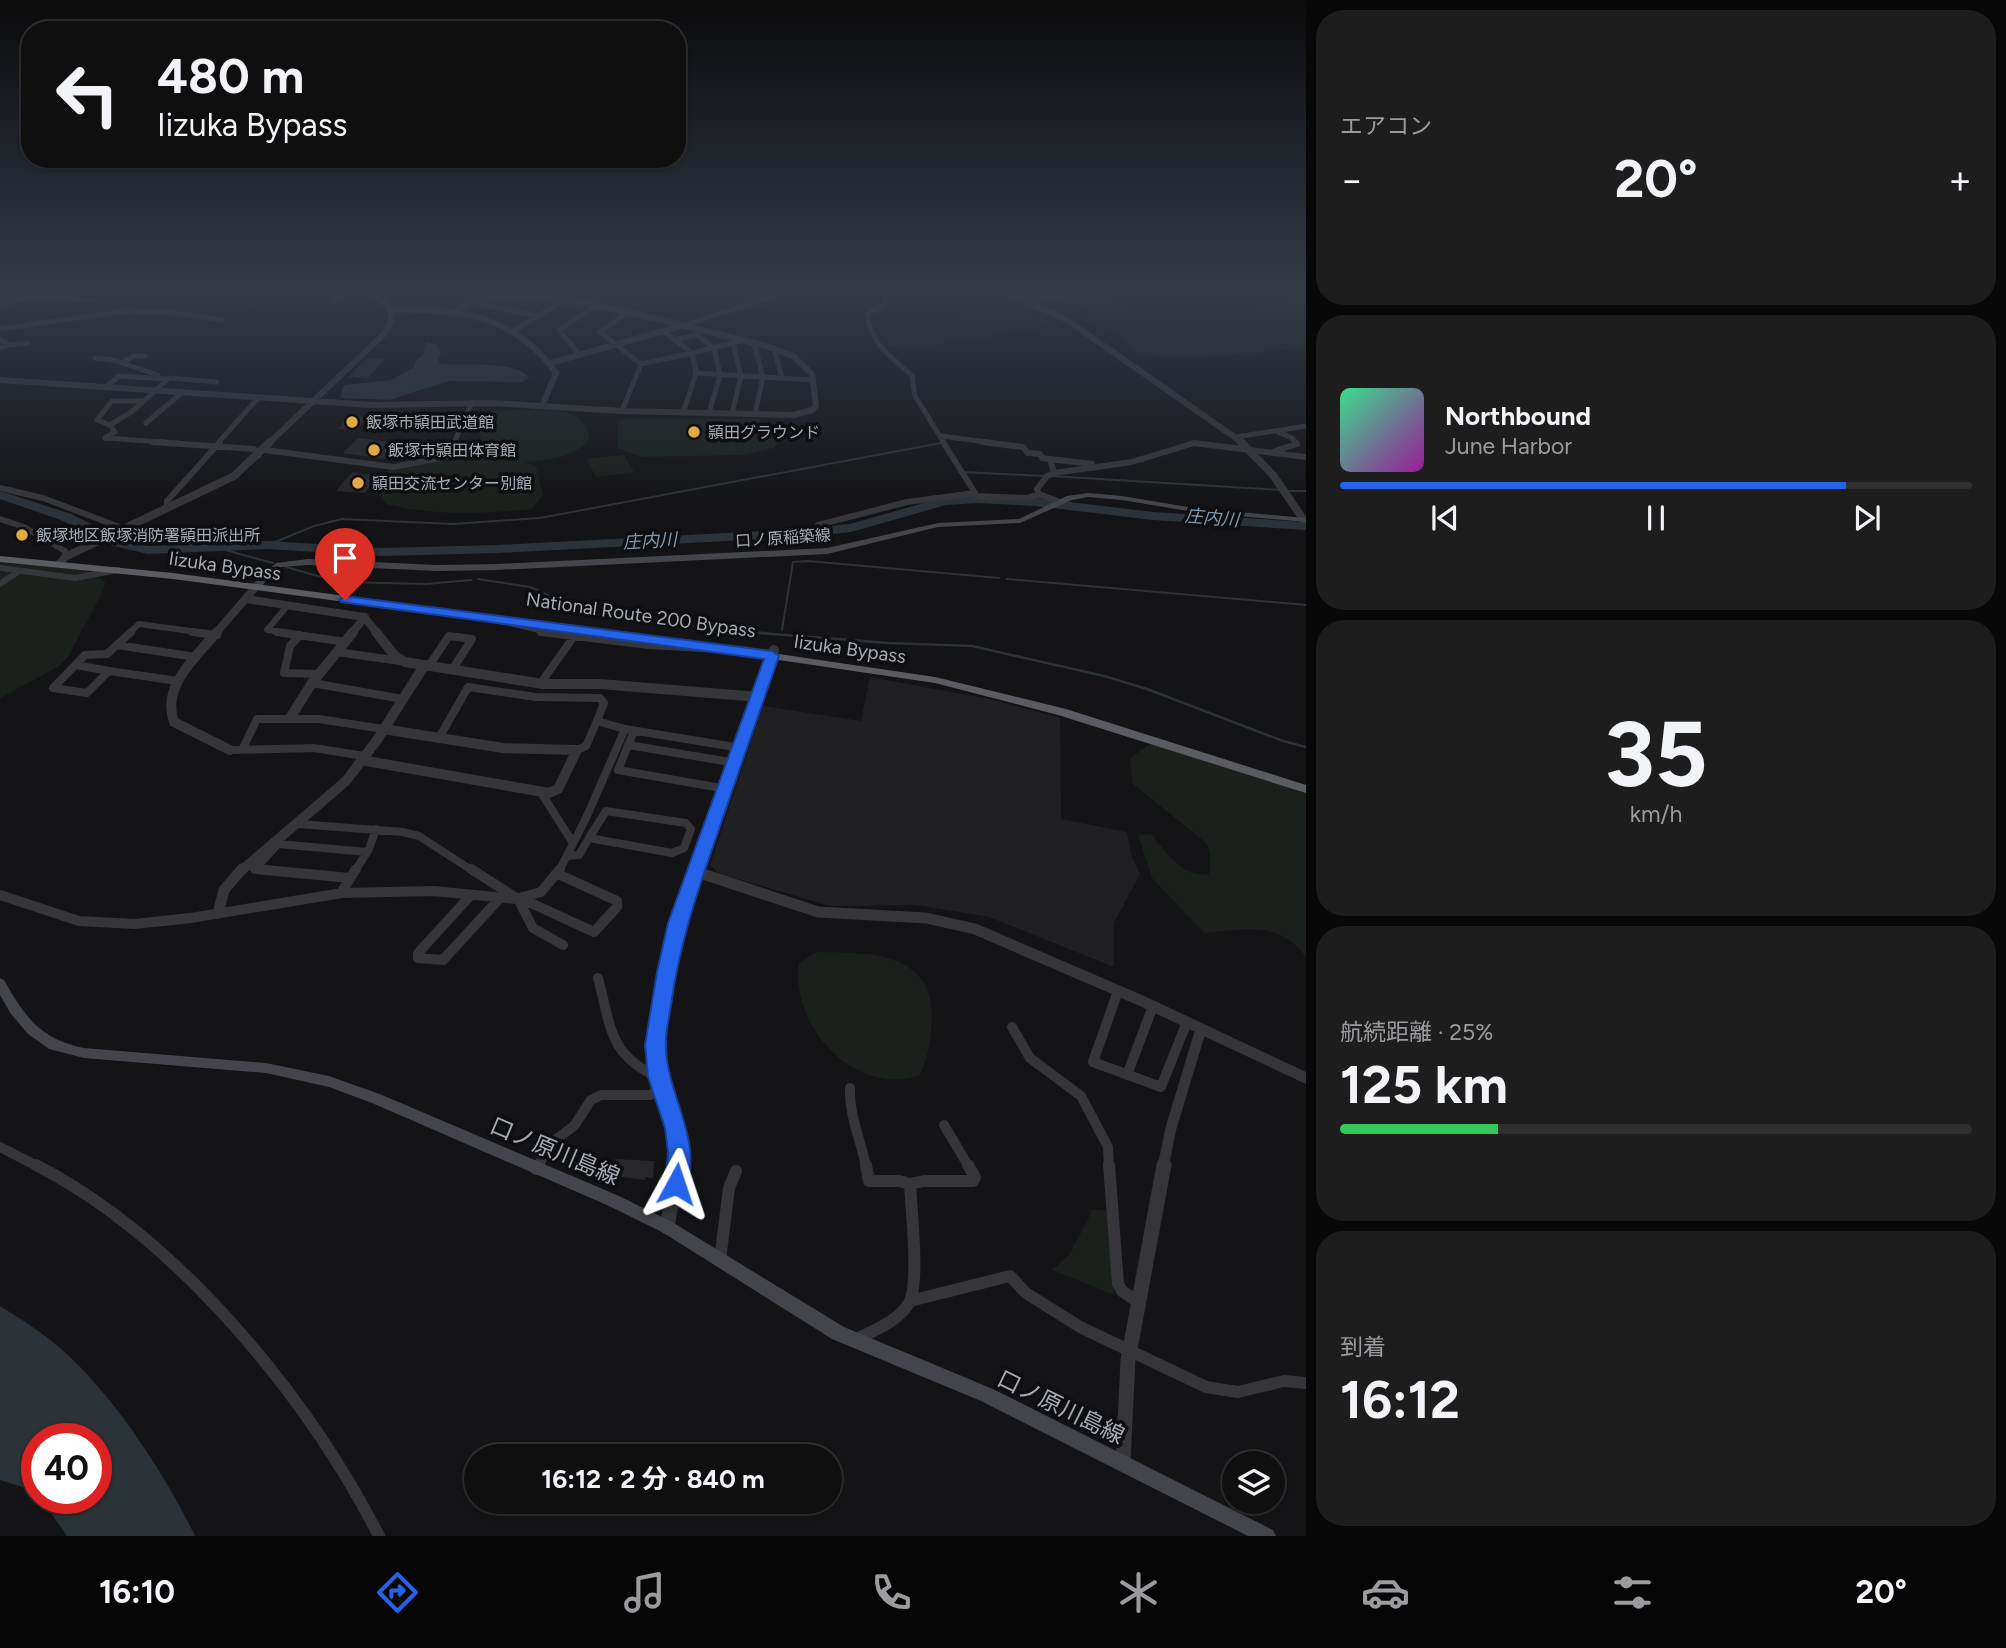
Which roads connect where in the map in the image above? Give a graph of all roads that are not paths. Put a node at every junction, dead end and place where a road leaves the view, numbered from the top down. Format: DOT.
graph roads {
  1 [pos="115,362"];
  2 [pos="355,362"];
  3 [pos="555,362"];
  4 [pos="638,362"];
  5 [pos="652,362"];
  6 [pos="694,362"];
  7 [pos="717,362"];
  8 [pos="738,362"];
  9 [pos="759,362"];
  10 [pos="778,362"];
  11 [pos="801,362"];
  12 [pos="893,362"];
  13 [pos="1127,362"];
  14 [pos="122,363"];
  15 [pos="550,363"];
  16 [pos="641,364"];
  17 [pos="696,373"];
  18 [pos="720,375"];
  19 [pos="741,376"];
  20 [pos="763,377"];
  21 [pos="169,378"];
  22 [pos="782,378"];
  23 [pos="0,380"];
  24 [pos="814,380"];
  25 [pos="217,382"];
  26 [pos="106,387"];
  27 [pos="155,390"];
  28 [pos="183,392"];
  29 [pos="259,397"];
  30 [pos="144,401"];
  31 [pos="315,401"];
  32 [pos="472,402"];
  33 [pos="542,406"];
  34 [pos="622,411"];
  35 [pos="683,413"];
  36 [pos="709,413"];
  37 [pos="733,414"];
  38 [pos="755,414"];
  39 [pos="146,423"];
  40 [pos="110,425"];
  41 [pos="1306,426"];
  42 [pos="1277,432"];
  43 [pos="941,436"];
  44 [pos="1236,437"];
  45 [pos="215,446"];
  46 [pos="1253,451"];
  47 [pos="1272,452"];
  48 [pos="262,453"];
  49 [pos="1306,457"];
  50 [pos="1050,459"];
  51 [pos="1108,466"];
  52 [pos="1054,473"];
  53 [pos="0,488"];
  54 [pos="975,493"];
  55 [pos="1039,494"];
  56 [pos="1060,502"];
  57 [pos="167,509"];
  58 [pos="0,519"];
  59 [pos="1304,520"];
  60 [pos="818,525"];
  61 [pos="124,530"];
  62 [pos="0,554"];
  63 [pos="0,559"];
  64 [pos="62,560"];
  65 [pos="0,568"];
  66 [pos="121,570"];
  67 [pos="19,571"];
  68 [pos="0,584"];
  69 [pos="257,585"];
  70 [pos="246,599"];
  71 [pos="288,605"];
  72 [pos="365,617"];
  73 [pos="577,633"];
  74 [pos="216,635"];
  75 [pos="300,635"];
  76 [pos="346,642"];
  77 [pos="117,645"];
  78 [pos="337,652"];
  79 [pos="773,653"];
  80 [pos="196,657"];
  81 [pos="400,661"];
  82 [pos="76,665"];
  83 [pos="426,666"];
  84 [pos="452,670"];
  85 [pos="109,671"];
  86 [pos="319,674"];
  87 [pos="178,681"];
  88 [pos="312,683"];
  89 [pos="540,684"];
  90 [pos="759,697"];
  91 [pos="403,699"];
  92 [pos="290,718"];
  93 [pos="597,721"];
  94 [pos="383,729"];
  95 [pos="630,729"];
  96 [pos="439,738"];
  97 [pos="628,745"];
  98 [pos="243,748"];
  99 [pos="741,748"];
  100 [pos="230,750"];
  101 [pos="577,750"];
  102 [pos="363,758"];
  103 [pos="736,763"];
  104 [pos="1306,782"];
  105 [pos="727,789"];
  106 [pos="1306,789"];
  107 [pos="540,791"];
  108 [pos="298,824"];
  109 [pos="376,829"];
  110 [pos="589,838"];
  111 [pos="573,843"];
  112 [pos="367,852"];
  113 [pos="567,856"];
  114 [pos="244,868"];
  115 [pos="255,869"];
  116 [pos="696,872"];
  117 [pos="558,874"];
  118 [pos="351,878"];
  119 [pos="341,893"];
  120 [pos="0,895"];
  121 [pos="471,895"];
  122 [pos="500,898"];
  123 [pos="520,899"];
  124 [pos="218,913"];
  125 [pos="563,945"];
  126 [pos="598,978"];
  127 [pos="0,983"];
  128 [pos="1118,991"];
  129 [pos="1153,1006"];
  130 [pos="1187,1022"];
  131 [pos="1012,1027"];
  132 [pos="1201,1029"];
  133 [pos="1128,1075"];
  134 [pos="1306,1078"];
  135 [pos="660,1083"];
  136 [pos="849,1088"];
  137 [pos="944,1125"];
  138 [pos="0,1147"];
  139 [pos="536,1169"];
  140 [pos="736,1171"];
  141 [pos="910,1184"];
  142 [pos="667,1227"];
  143 [pos="720,1260"];
  144 [pos="911,1301"];
  145 [pos="1138,1302"];
  146 [pos="855,1340"];
  147 [pos="1129,1353"];
  148 [pos="1306,1383"];
  149 [pos="1123,1462"];
  150 [pos="379,1536"];
  151 [pos="1266,1536"];
  1 -- 14 [label="street"];
  2 -- 31 [label="street"];
  3 -- 15 [label="street"];
  4 -- 16 [label="street"];
  5 -- 16 [label="street"];
  6 -- 17 [label="street"];
  7 -- 18 [label="street"];
  8 -- 19 [label="street"];
  9 -- 20 [label="street"];
  10 -- 22 [label="street"];
  11 -- 24 [label="street"];
  12 -- 43 [label="street"];
  13 -- 44 [label="street"];
  14 -- 21 [label="street"];
  15 -- 33 [label="street"];
  16 -- 34 [label="street"];
  17 -- 18 [label="street"];
  17 -- 35 [label="street"];
  18 -- 19 [label="street"];
  18 -- 36 [label="street"];
  19 -- 20 [label="street"];
  19 -- 37 [label="street"];
  20 -- 22 [label="street"];
  20 -- 38 [label="street"];
  21 -- 25 [label="street"];
  21 -- 26 [label="street"];
  21 -- 27 [label="street"];
  22 -- 24 [label="street"];
  23 -- 26 [label="street"];
  24 -- 38 [label="street"];
  26 -- 27 [label="street"];
  27 -- 28 [label="street"];
  27 -- 30 [label="street"];
  28 -- 29 [label="street"];
  28 -- 39 [label="street"];
  29 -- 31 [label="street"];
  29 -- 45 [label="street"];
  30 -- 40 [label="street"];
  30 -- 40 [label="street"];
  31 -- 32 [label="street"];
  31 -- 48 [label="street"];
  32 -- 33 [label="street"];
  32 -- 48 [label="street"];
  33 -- 34 [label="street"];
  34 -- 35 [label="street"];
  35 -- 36 [label="street"];
  36 -- 37 [label="street"];
  37 -- 38 [label="street"];
  40 -- 45 [label="street"];
  41 -- 42 [label="street"];
  42 -- 44 [label="street"];
  42 -- 47 [label="street"];
  43 -- 50 [label="street"];
  43 -- 54 [label="street"];
  44 -- 46 [label="street"];
  45 -- 48 [label="street"];
  45 -- 57 [label="street"];
  46 -- 47 [label="street"];
  46 -- 51 [label="street"];
  46 -- 59 [label="street"];
  47 -- 49 [label="street"];
  48 -- 57 [label="street"];
  50 -- 51 [label="street"];
  50 -- 52 [label="street"];
  51 -- 52 [label="street"];
  52 -- 55 [label="street"];
  53 -- 61 [label="street"];
  54 -- 55 [label="street"];
  54 -- 60 [label="street"];
  55 -- 56 [label="street"];
  56 -- 59 [label="main road, 口ノ原稲築線"];
  56 -- 69 [label="main road, 口ノ原稲築線"];
  57 -- 61 [label="street"];
  58 -- 64 [label="street"];
  61 -- 64 [label="street"];
  62 -- 64 [label="highway, National Route 200 Bypass"];
  63 -- 64 [label="highway, Iizuka Bypass"];
  64 -- 66 [label="highway, Iizuka Bypass"];
  64 -- 69 [label="highway, National Route 200 Bypass"];
  65 -- 67 [label="street"];
  66 -- 67 [label="street"];
  66 -- 69 [label="highway, Iizuka Bypass"];
  67 -- 68 [label="street"];
  69 -- 70 [label="street"];
  69 -- 73 [label="highway, Iizuka Bypass"];
  69 -- 79 [label="highway, National Route 200 Bypass"];
  70 -- 71 [label="street"];
  70 -- 74 [label="street"];
  71 -- 72 [label="street"];
  71 -- 75 [label="street"];
  72 -- 76 [label="street"];
  72 -- 81 [label="street"];
  73 -- 79 [label="highway, Iizuka Bypass"];
  73 -- 89 [label="street"];
  74 -- 77 [label="street"];
  74 -- 80 [label="street"];
  75 -- 76 [label="street"];
  75 -- 86 [label="street"];
  76 -- 78 [label="street"];
  77 -- 80 [label="street"];
  77 -- 82 [label="street"];
  78 -- 81 [label="street"];
  78 -- 86 [label="street"];
  79 -- 90 [label="street"];
  79 -- 104 [label="highway, National Route 200 Bypass"];
  79 -- 106 [label="highway, Iizuka Bypass"];
  80 -- 87 [label="street"];
  81 -- 83 [label="street"];
  82 -- 85 [label="street"];
  82 -- 85 [label="street"];
  83 -- 84 [label="street"];
  83 -- 84 [label="street"];
  83 -- 91 [label="street"];
  84 -- 89 [label="street"];
  85 -- 87 [label="street"];
  86 -- 88 [label="street"];
  87 -- 100 [label="street"];
  88 -- 91 [label="street"];
  88 -- 92 [label="street"];
  89 -- 90 [label="street"];
  90 -- 99 [label="street"];
  91 -- 94 [label="street"];
  92 -- 94 [label="street"];
  92 -- 98 [label="street"];
  93 -- 95 [label="street"];
  93 -- 96 [label="street"];
  93 -- 101 [label="street"];
  94 -- 96 [label="street"];
  94 -- 102 [label="street"];
  95 -- 97 [label="street"];
  95 -- 99 [label="street"];
  95 -- 111 [label="street"];
  96 -- 101 [label="street"];
  97 -- 103 [label="street"];
  97 -- 105 [label="street"];
  98 -- 100 [label="street"];
  98 -- 102 [label="street"];
  99 -- 103 [label="street"];
  101 -- 107 [label="street"];
  102 -- 107 [label="street"];
  102 -- 108 [label="street"];
  103 -- 105 [label="street"];
  105 -- 116 [label="street"];
  107 -- 111 [label="street"];
  108 -- 109 [label="street"];
  108 -- 114 [label="street"];
  109 -- 112 [label="street"];
  109 -- 123 [label="street"];
  110 -- 113 [label="street"];
  111 -- 113 [label="street"];
  112 -- 115 [label="street"];
  112 -- 118 [label="street"];
  113 -- 117 [label="street"];
  114 -- 115 [label="street"];
  114 -- 124 [label="street"];
  115 -- 118 [label="street"];
  116 -- 128 [label="street"];
  116 -- 135 [label="street"];
  117 -- 123 [label="street"];
  117 -- 123 [label="street"];
  118 -- 119 [label="street"];
  119 -- 121 [label="street"];
  119 -- 124 [label="street"];
  120 -- 124 [label="street"];
  121 -- 122 [label="street"];
  121 -- 122 [label="street"];
  122 -- 123 [label="street"];
  123 -- 125 [label="street"];
  126 -- 135 [label="street"];
  127 -- 139 [label="main road, 口ノ原川島線"];
  128 -- 129 [label="street"];
  128 -- 133 [label="street"];
  129 -- 130 [label="street"];
  129 -- 133 [label="street"];
  130 -- 132 [label="street"];
  130 -- 133 [label="street"];
  131 -- 145 [label="street"];
  132 -- 134 [label="street"];
  132 -- 145 [label="street"];
  135 -- 139 [label="street"];
  135 -- 142 [label="street"];
  136 -- 141 [label="street"];
  137 -- 141 [label="street"];
  138 -- 150 [label="street"];
  139 -- 142 [label="main road, 口ノ原川島線"];
  140 -- 143 [label="street"];
  141 -- 144 [label="street"];
  142 -- 143 [label="main road, 口ノ原川島線"];
  143 -- 146 [label="main road, 口ノ原川島線"];
  144 -- 146 [label="street"];
  144 -- 147 [label="street"];
  145 -- 147 [label="street"];
  146 -- 149 [label="main road, 口ノ原川島線"];
  147 -- 148 [label="street"];
  147 -- 149 [label="street"];
  149 -- 151 [label="main road, 口ノ原川島線"];
}
